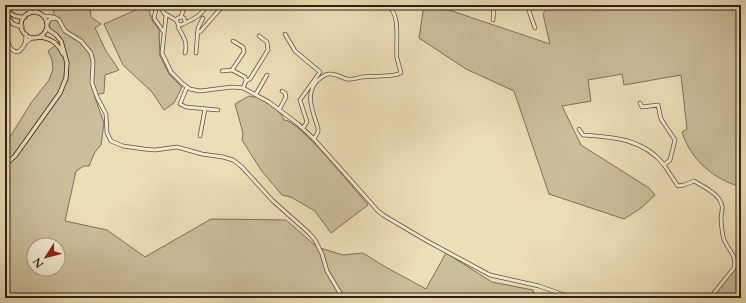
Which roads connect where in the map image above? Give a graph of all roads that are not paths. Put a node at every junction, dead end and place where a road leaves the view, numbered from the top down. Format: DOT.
graph roads {
  1 [pos="32,5"];
  2 [pos="158,5"];
  3 [pos="185,5"];
  4 [pos="208,5"];
  5 [pos="387,5"];
  6 [pos="494,5"];
  7 [pos="500,5"];
  8 [pos="521,5"];
  9 [pos="220,9"];
  10 [pos="5,10"];
  11 [pos="156,12"];
  12 [pos="164,12"];
  13 [pos="37,13"];
  14 [pos="5,14"];
  15 [pos="29,14"];
  16 [pos="43,16"];
  17 [pos="24,17"];
  18 [pos="181,17"];
  19 [pos="201,17"];
  20 [pos="57,18"];
  21 [pos="172,18"];
  22 [pos="165,19"];
  23 [pos="176,20"];
  24 [pos="493,20"];
  25 [pos="158,22"];
  26 [pos="185,22"];
  27 [pos="47,25"];
  28 [pos="179,25"];
  29 [pos="22,27"];
  30 [pos="535,28"];
  31 [pos="5,30"];
  32 [pos="198,31"];
  33 [pos="164,33"];
  34 [pos="26,34"];
  35 [pos="285,34"];
  36 [pos="259,36"];
  37 [pos="39,37"];
  38 [pos="32,38"];
  39 [pos="233,41"];
  40 [pos="26,42"];
  41 [pos="185,53"];
  42 [pos="196,53"];
  43 [pos="66,63"];
  44 [pos="232,70"];
  45 [pos="222,71"];
  46 [pos="267,75"];
  47 [pos="246,81"];
  48 [pos="187,87"];
  49 [pos="243,88"];
  50 [pos="282,91"];
  51 [pos="256,94"];
  52 [pos="640,103"];
  53 [pos="205,108"];
  54 [pos="218,110"];
  55 [pos="280,110"];
  56 [pos="304,128"];
  57 [pos="579,128"];
  58 [pos="200,136"];
  59 [pos="314,139"];
  60 [pos="5,165"];
  61 [pos="664,165"];
  62 [pos="343,298"];
  63 [pos="573,298"];
  64 [pos="711,298"];
  1 -- 13 [label="street"];
  1 -- 15 [label="street"];
  2 -- 11 [label="street"];
  2 -- 12 [label="street"];
  3 -- 18 [label="street"];
  4 -- 19 [label="street"];
  5 -- 59 [label="street"];
  6 -- 7 [label="street"];
  6 -- 24 [label="street"];
  8 -- 30 [label="street"];
  9 -- 32 [label="street"];
  10 -- 17 [label="main road"];
  11 -- 12 [label="street"];
  11 -- 25 [label="street"];
  12 -- 21 [label="street"];
  12 -- 22 [label="street"];
  13 -- 15 [label="main road"];
  13 -- 16 [label="main road"];
  14 -- 29 [label="main road"];
  15 -- 17 [label="main road"];
  16 -- 20 [label="street"];
  16 -- 27 [label="main road"];
  17 -- 29 [label="main road"];
  18 -- 23 [label="street"];
  18 -- 26 [label="street"];
  19 -- 26 [label="street"];
  19 -- 32 [label="street"];
  20 -- 27 [label="street"];
  20 -- 62 [label="street"];
  21 -- 22 [label="street"];
  21 -- 23 [label="street"];
  22 -- 25 [label="street"];
  22 -- 33 [label="street"];
  23 -- 28 [label="street"];
  25 -- 33 [label="street"];
  26 -- 28 [label="street"];
  27 -- 37 [label="main road"];
  27 -- 43 [label="main road"];
  28 -- 41 [label="street"];
  29 -- 34 [label="main road"];
  31 -- 40 [label="street"];
  32 -- 42 [label="street"];
  33 -- 48 [label="street"];
  34 -- 38 [label="main road"];
  34 -- 40 [label="street"];
  35 -- 56 [label="street"];
  36 -- 47 [label="street"];
  37 -- 38 [label="main road"];
  37 -- 43 [label="main road"];
  38 -- 40 [label="street"];
  39 -- 44 [label="street"];
  43 -- 60 [label="main road"];
  44 -- 45 [label="street"];
  44 -- 47 [label="street"];
  46 -- 51 [label="street"];
  47 -- 49 [label="street"];
  48 -- 49 [label="street"];
  48 -- 53 [label="street"];
  49 -- 51 [label="street"];
  50 -- 55 [label="street"];
  51 -- 55 [label="street"];
  52 -- 61 [label="street"];
  53 -- 54 [label="street"];
  53 -- 58 [label="street"];
  55 -- 56 [label="street"];
  56 -- 59 [label="street"];
  57 -- 61 [label="street"];
  59 -- 63 [label="street"];
  61 -- 64 [label="street"];
}
